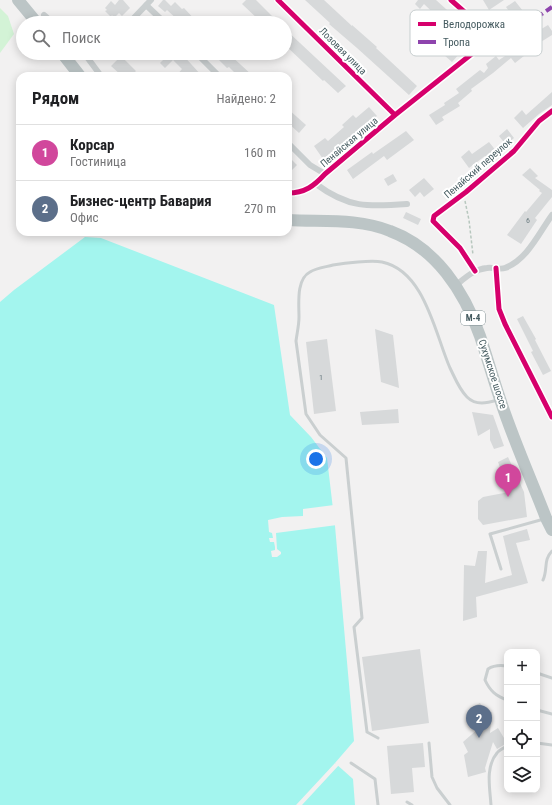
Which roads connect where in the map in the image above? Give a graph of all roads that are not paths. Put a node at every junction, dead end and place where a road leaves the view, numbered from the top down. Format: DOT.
graph roads {
  1 [pos="18,0"];
  2 [pos="278,0"];
  3 [pos="451,0"];
  4 [pos="149,2"];
  5 [pos="462,10"];
  6 [pos="37,16"];
  7 [pos="136,16"];
  8 [pos="160,16"];
  9 [pos="469,56"];
  10 [pos="68,60"];
  11 [pos="89,60"];
  12 [pos="203,60"];
  13 [pos="77,72"];
  14 [pos="98,72"];
  15 [pos="215,72"];
  16 [pos="552,111"];
  17 [pos="395,115"];
  18 [pos="292,147"];
  19 [pos="325,174"];
  20 [pos="316,184"];
  21 [pos="292,192"];
  22 [pos="407,204"];
  23 [pos="552,215"];
  24 [pos="292,220"];
  25 [pos="496,268"];
  26 [pos="475,271"];
  27 [pos="455,286"];
  28 [pos="500,400"];
  29 [pos="552,416"];
  30 [pos="546,518"];
  31 [pos="552,530"];
  32 [pos="552,551"];
  33 [pos="501,569"];
  34 [pos="543,580"];
  35 [pos="504,666"];
  36 [pos="540,674"];
  37 [pos="552,678"];
  38 [pos="504,699"];
  39 [pos="540,711"];
  40 [pos="552,714"];
  41 [pos="378,738"];
  42 [pos="429,743"];
  43 [pos="540,743"];
  44 [pos="552,745"];
  45 [pos="504,748"];
  46 [pos="351,763"];
  47 [pos="408,802"];
  48 [pos="378,805"];
  49 [pos="412,805"];
  50 [pos="450,805"];
  51 [pos="491,805"];
  1 -- 6 [label="highway"];
  2 -- 17 [label="street, Лозовая улица"];
  3 -- 5 [label="street, Пенайская улица"];
  4 -- 7 [label="street"];
  4 -- 8 [label="street"];
  9 -- 17 [label="street, Пенайская улица"];
  10 -- 13 [label="highway"];
  11 -- 14 [label="street"];
  12 -- 15 [label="street"];
  16 -- 26 [label="street, Пенайский переулок"];
  17 -- 19 [label="street, Пенайская улица"];
  18 -- 19 [label="street"];
  19 -- 20 [label="street, Пенайская улица"];
  20 -- 21 [label="street, Пенайская улица"];
  20 -- 22 [label="street"];
  23 -- 25 [label="street"];
  24 -- 27 [label="highway, Сухумское шоссе / М-4"];
  25 -- 26 [label="street"];
  25 -- 29 [label="street"];
  26 -- 27 [label="street"];
  27 -- 28 [label="highway, Сухумское шоссе / М-4"];
  28 -- 30 [label="highway, Сухумское шоссе / М-4"];
  28 -- 41 [label="lane"];
  30 -- 31 [label="highway, Сухумское шоссе / М-4"];
  30 -- 33 [label="lane"];
  32 -- 34 [label="lane"];
  35 -- 38 [label="lane"];
  36 -- 37 [label="lane"];
  39 -- 40 [label="lane"];
  42 -- 50 [label="lane"];
  43 -- 44 [label="lane"];
  45 -- 51 [label="lane"];
  46 -- 48 [label="lane"];
  47 -- 49 [label="lane"];
}
